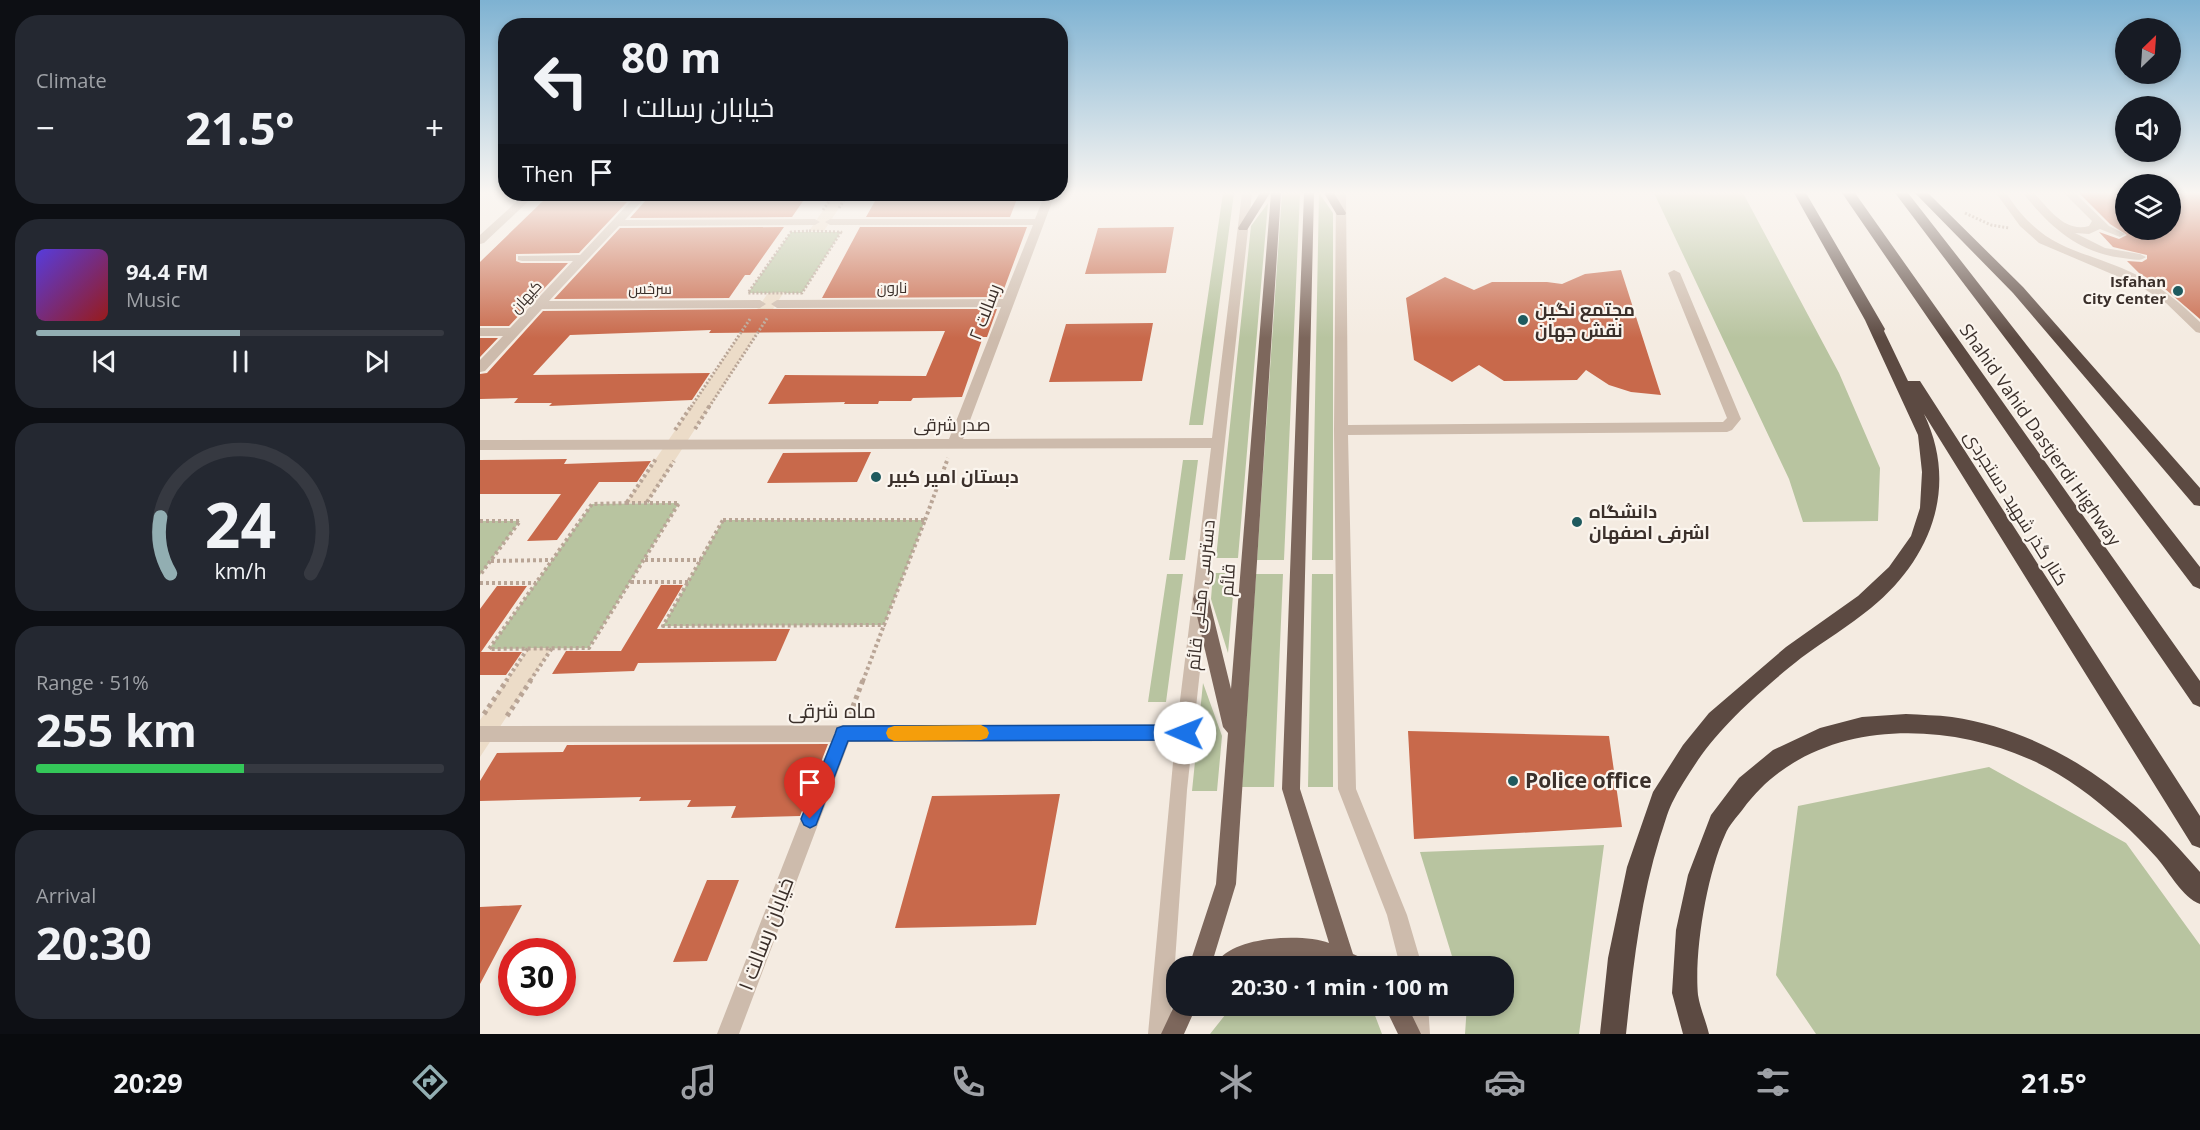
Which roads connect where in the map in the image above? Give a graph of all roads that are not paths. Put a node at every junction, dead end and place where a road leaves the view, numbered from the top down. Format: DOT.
graph roads {
  1 [pos="598,241"];
  2 [pos="1032,241"];
  3 [pos="1241,241"];
  4 [pos="1272,241"];
  5 [pos="1308,241"];
  6 [pos="1341,241"];
  7 [pos="1826,241"];
  8 [pos="1882,241"];
  9 [pos="1938,241"];
  10 [pos="1970,241"];
  11 [pos="2049,241"];
  12 [pos="2078,241"];
  13 [pos="2140,257"];
  14 [pos="522,258"];
  15 [pos="583,258"];
  16 [pos="1674,273"];
  17 [pos="1008,303"];
  18 [pos="760,304"];
  19 [pos="777,304"];
  20 [pos="539,305"];
  21 [pos="1872,321"];
  22 [pos="2200,329"];
  23 [pos="480,332"];
  24 [pos="514,332"];
  25 [pos="480,368"];
  26 [pos="1341,430"];
  27 [pos="954,443"];
  28 [pos="1218,443"];
  29 [pos="480,445"];
  30 [pos="2200,500"];
  31 [pos="2200,581"];
  32 [pos="1200,599"];
  33 [pos="2200,698"];
  34 [pos="1185,733"];
  35 [pos="487,734"];
  36 [pos="843,734"];
  37 [pos="1235,741"];
  38 [pos="2200,837"];
  39 [pos="2200,892"];
  40 [pos="1203,956"];
  41 [pos="1250,956"];
  42 [pos="1332,956"];
  43 [pos="1347,956"];
  44 [pos="1408,956"];
  45 [pos="1181,1016"];
  46 [pos="1401,1016"];
  47 [pos="1418,1016"];
  48 [pos="728,1034"];
  49 [pos="1159,1034"];
  50 [pos="1172,1034"];
  51 [pos="1410,1034"];
  52 [pos="1419,1034"];
  53 [pos="1613,1034"];
  54 [pos="1696,1034"];
  1 -- 15 [label="street, کیهان"];
  2 -- 17 [label="street, رسالت ۲"];
  3 -- 28 [label="street, دسترسی محلی قائم"];
  4 -- 37 [label="main road, قائم"];
  5 -- 43 [label="main road"];
  6 -- 26 [label="street"];
  7 -- 21 [label="highway, کنار گذر شهید دستجردی"];
  8 -- 33 [label="highway, Shahid Vahid Dastjerdi Highway"];
  9 -- 31 [label="highway, Shahid Vahid Dastjerdi Highway"];
  10 -- 30 [label="highway"];
  11 -- 22 [label="street"];
  12 -- 13 [label="street"];
  14 -- 15 [label="street"];
  15 -- 20 [label="street, کیهان"];
  16 -- 26 [label="street"];
  17 -- 19 [label="street, نارون"];
  17 -- 27 [label="street, رسالت ۲"];
  18 -- 20 [label="street, سرخس"];
  20 -- 24 [label="street, کیهان"];
  21 -- 38 [label="highway, کنار گذر شهید دستجردی"];
  21 -- 53 [label="highway"];
  23 -- 24 [label="street"];
  24 -- 25 [label="street, کیهان"];
  26 -- 44 [label="street"];
  27 -- 28 [label="street, صدر شرقی"];
  27 -- 29 [label="street, صدر شرقی"];
  28 -- 32 [label="street, دسترسی محلی قائم"];
  32 -- 34 [label="street, دسترسی محلی قائم"];
  32 -- 37 [label="main road"];
  34 -- 36 [label="street, ماه شرقی"];
  34 -- 49 [label="street, دسترسی محلی قائم"];
  35 -- 36 [label="street, ماه شرقی"];
  36 -- 48 [label="street, خیابان رسالت ۱"];
  37 -- 40 [label="main road, قائم"];
  39 -- 54 [label="highway"];
  41 -- 42 [label="main road"];
  45 -- 50 [label="main road"];
  46 -- 51 [label="main road"];
  47 -- 52 [label="street"];
}
